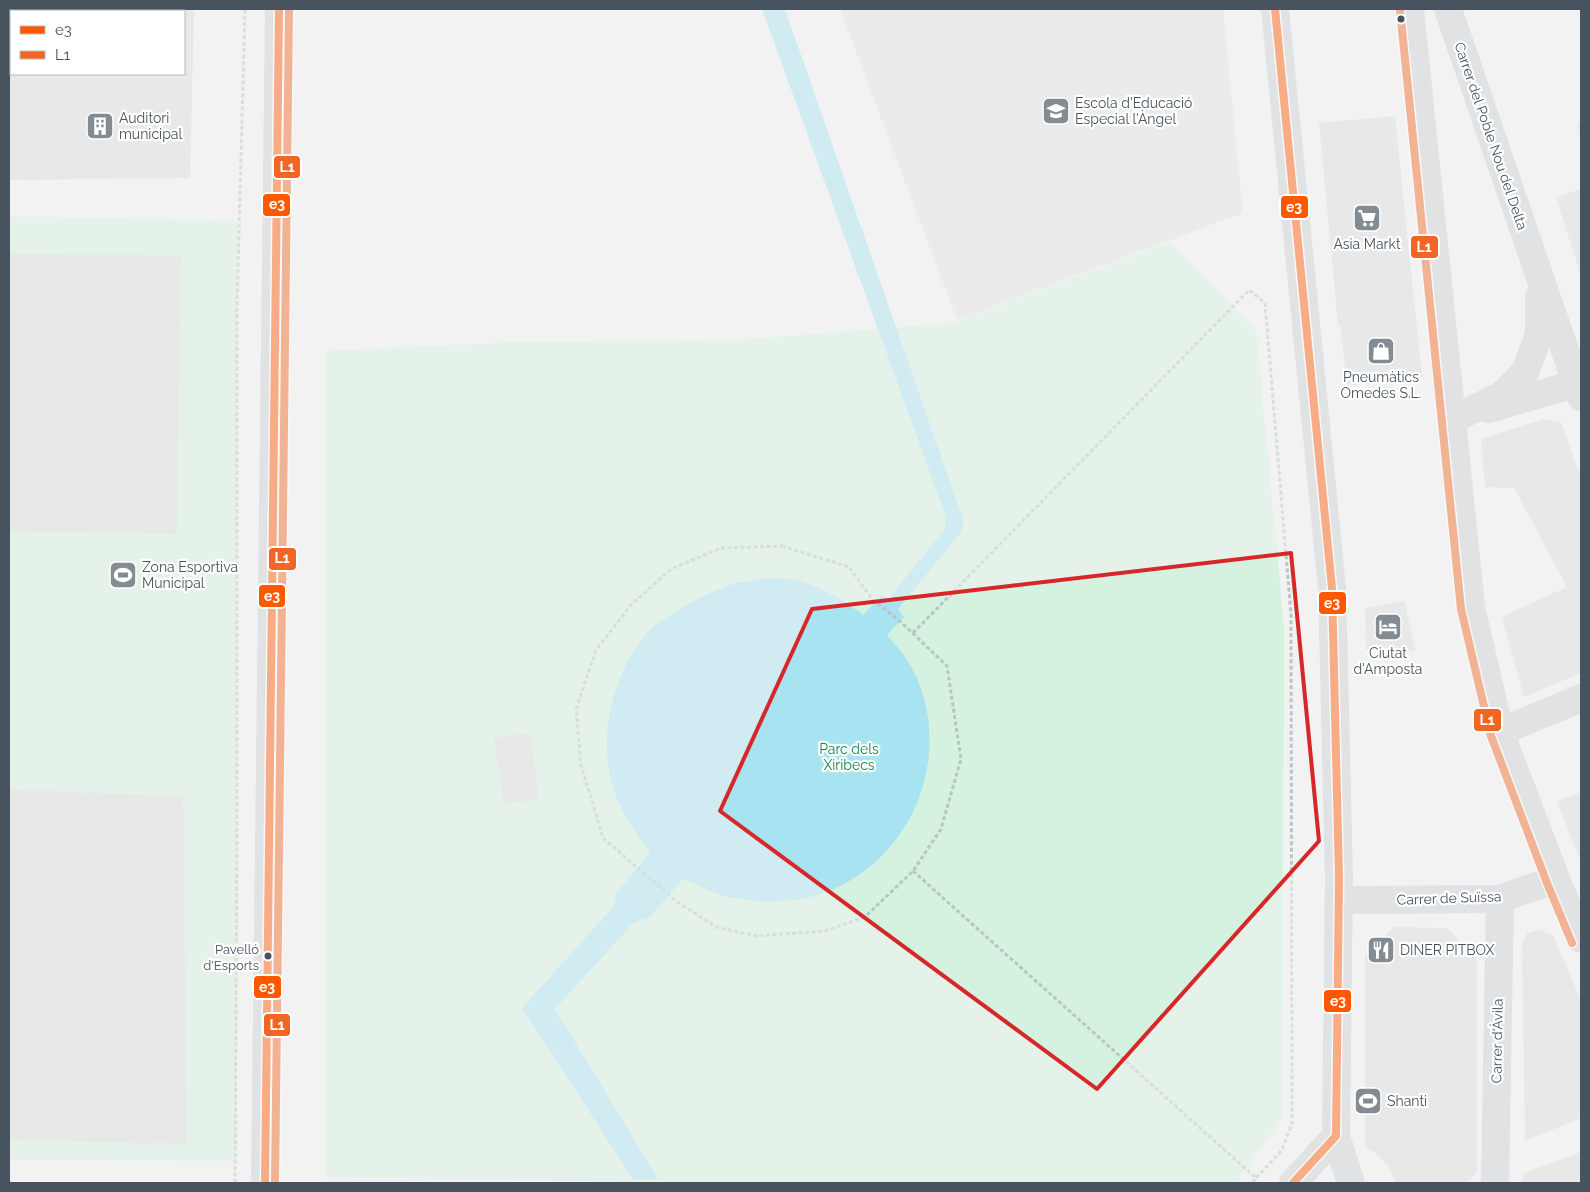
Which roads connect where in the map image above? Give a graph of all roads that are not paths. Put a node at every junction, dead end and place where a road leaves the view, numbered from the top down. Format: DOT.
graph roads {
  1 [pos="279,9"];
  2 [pos="1275,9"];
  3 [pos="1410,9"];
  4 [pos="1448,9"];
  5 [pos="1535,263"];
  6 [pos="1580,387"];
  7 [pos="1452,420"];
  8 [pos="1581,698"];
  9 [pos="1500,732"];
  10 [pos="1556,879"];
  11 [pos="1500,899"];
  12 [pos="1339,900"];
  13 [pos="1581,939"];
  14 [pos="1336,1136"];
  15 [pos="265,1183"];
  16 [pos="1293,1183"];
  17 [pos="1351,1183"];
  18 [pos="1495,1183"];
  1 -- 15 [label="street"];
  2 -- 12 [label="street"];
  3 -- 7 [label="street"];
  4 -- 5 [label="street, Carrer del Poble Nou del Delta"];
  5 -- 6 [label="street, Carrer del Poble Nou del Delta"];
  5 -- 7 [label="street, Carrer del Poble Nou del Delta"];
  6 -- 7 [label="street"];
  7 -- 9 [label="street"];
  8 -- 9 [label="street"];
  9 -- 10 [label="street"];
  10 -- 11 [label="street, Carrer de Suïssa"];
  10 -- 13 [label="street"];
  11 -- 12 [label="street, Carrer de Suïssa"];
  11 -- 18 [label="street, Carrer d'Àvila"];
  12 -- 14 [label="street"];
  14 -- 16 [label="street"];
  14 -- 17 [label="street"];
}
